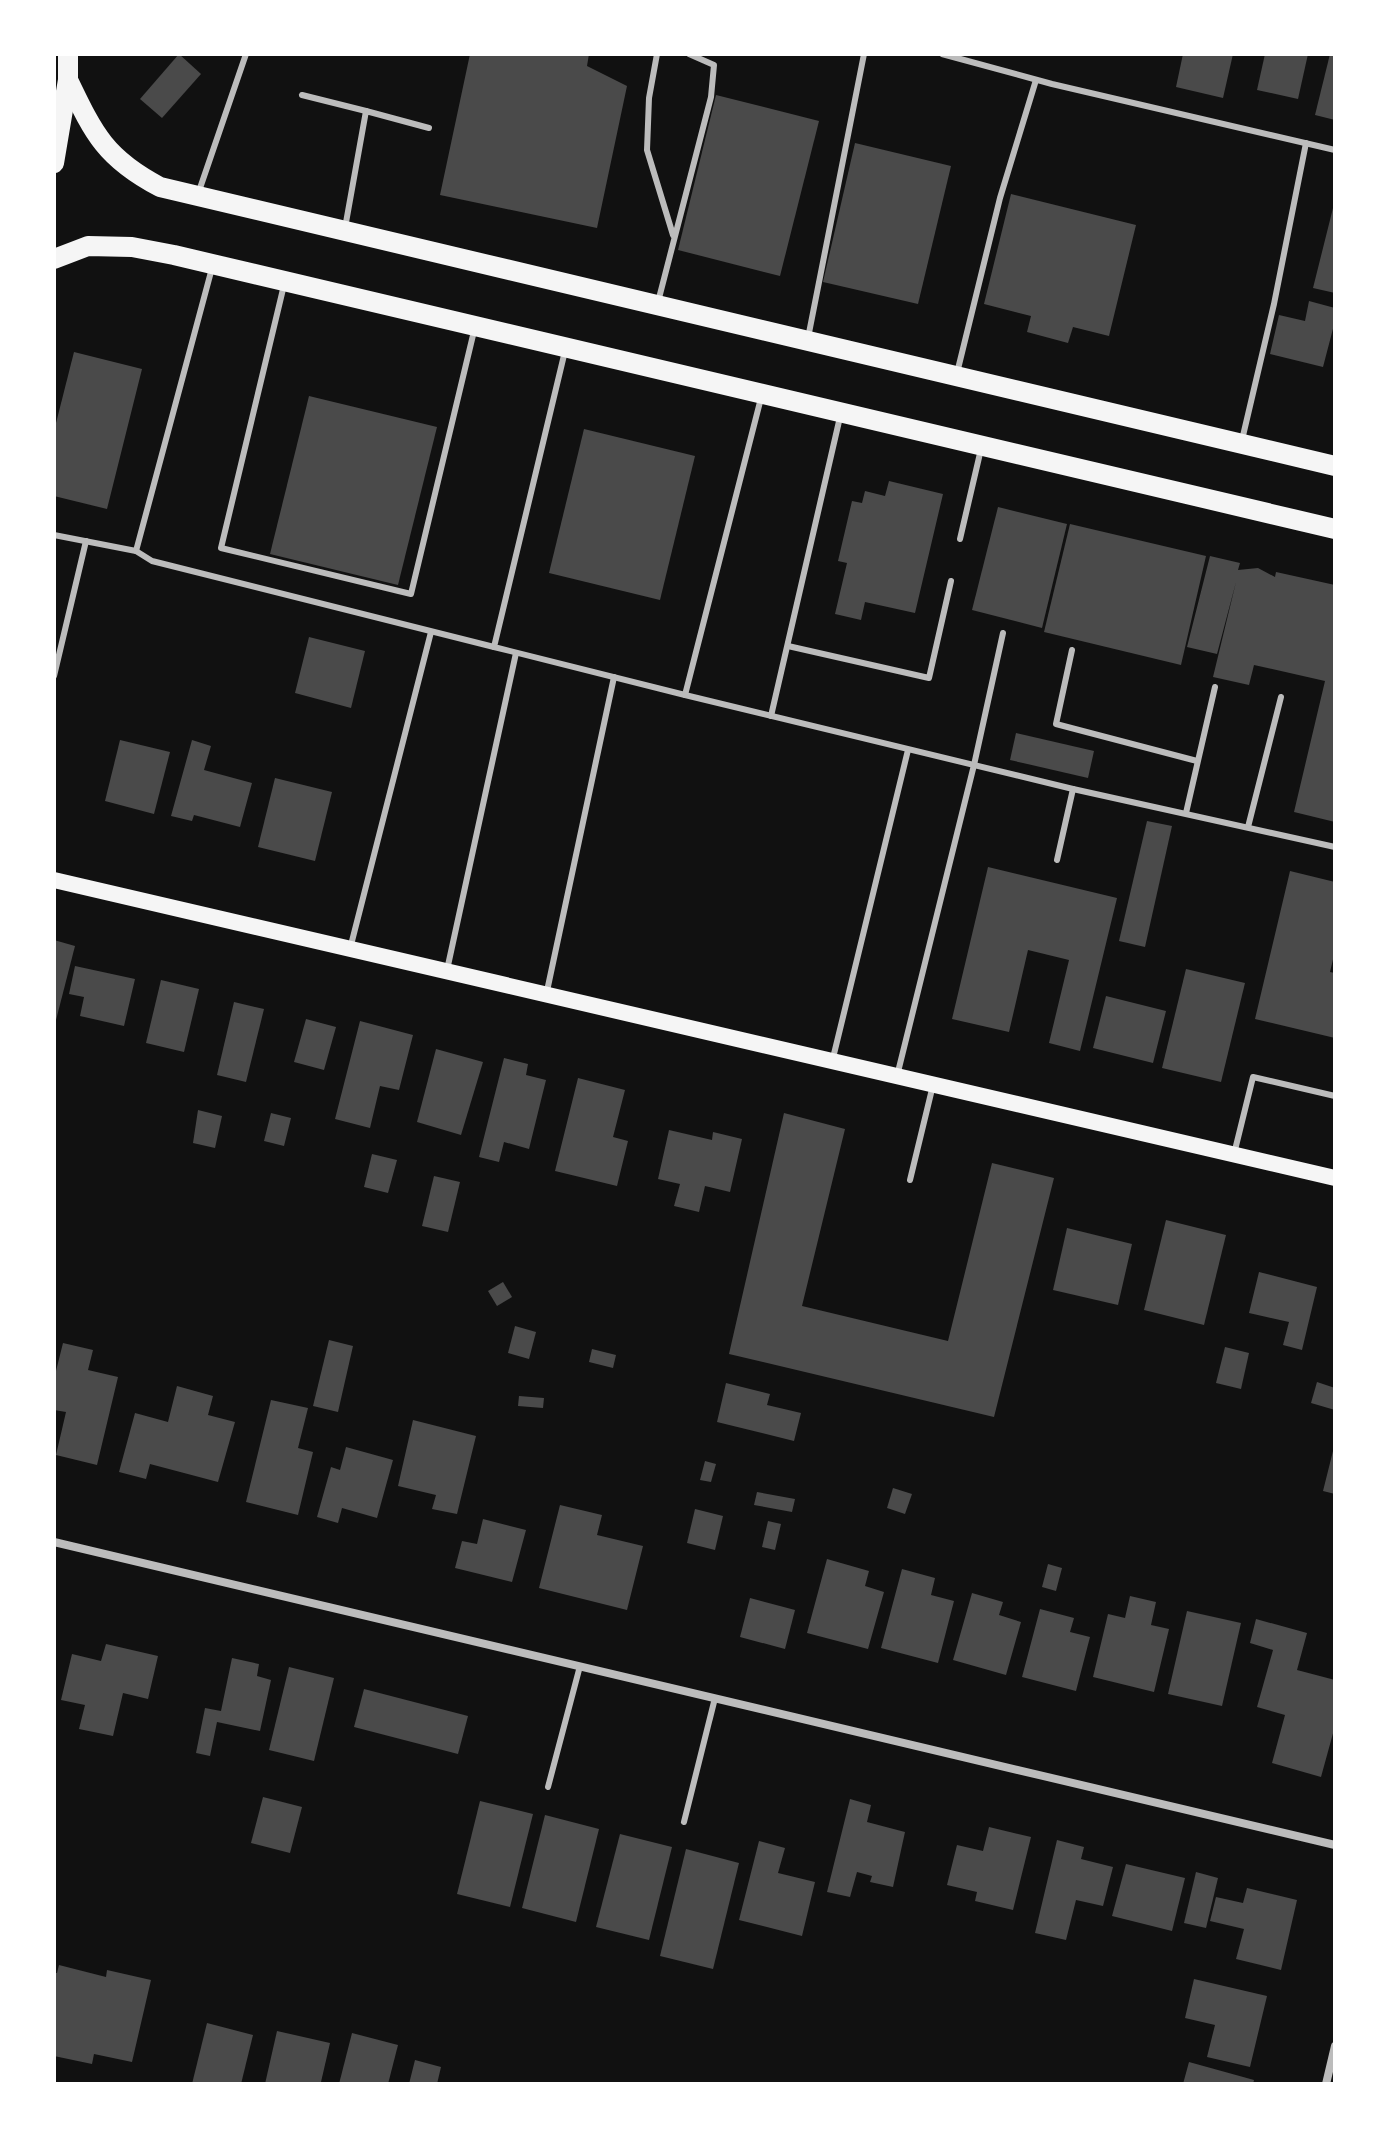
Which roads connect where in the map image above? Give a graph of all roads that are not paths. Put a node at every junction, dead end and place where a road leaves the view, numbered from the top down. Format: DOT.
graph roads {
  1 [pos="68,54"];
  2 [pos="246,54"];
  3 [pos="657,54"];
  4 [pos="689,54"];
  5 [pos="864,54"];
  6 [pos="942,54"];
  7 [pos="68,80"];
  8 [pos="1036,80"];
  9 [pos="302,95"];
  10 [pos="366,111"];
  11 [pos="429,128"];
  12 [pos="1306,143"];
  13 [pos="1335,150"];
  14 [pos="54,160"];
  15 [pos="197,197"];
  16 [pos="345,231"];
  17 [pos="675,239"];
  18 [pos="54,259"];
  19 [pos="213,264"];
  20 [pos="285,282"];
  21 [pos="658,305"];
  22 [pos="476,327"];
  23 [pos="807,341"];
  24 [pos="566,348"];
  25 [pos="956,376"];
  26 [pos="762,394"];
  27 [pos="841,413"];
  28 [pos="1241,443"];
  29 [pos="982,446"];
  30 [pos="1335,466"];
  31 [pos="1335,529"];
  32 [pos="54,535"];
  33 [pos="960,539"];
  34 [pos="86,541"];
  35 [pos="136,551"];
  36 [pos="951,581"];
  37 [pos="431,632"];
  38 [pos="1003,633"];
  39 [pos="788,646"];
  40 [pos="494,647"];
  41 [pos="1072,650"];
  42 [pos="516,653"];
  43 [pos="54,676"];
  44 [pos="614,677"];
  45 [pos="1215,687"];
  46 [pos="685,695"];
  47 [pos="1281,697"];
  48 [pos="771,716"];
  49 [pos="908,750"];
  50 [pos="1197,761"];
  51 [pos="974,765"];
  52 [pos="1073,789"];
  53 [pos="1186,813"];
  54 [pos="1248,827"];
  55 [pos="1335,847"];
  56 [pos="1057,860"];
  57 [pos="54,880"];
  58 [pos="350,949"];
  59 [pos="447,972"];
  60 [pos="546,995"];
  61 [pos="832,1061"];
  62 [pos="897,1076"];
  63 [pos="933,1085"];
  64 [pos="1335,1096"];
  65 [pos="1234,1154"];
  66 [pos="1335,1178"];
  67 [pos="910,1180"];
  68 [pos="54,1542"];
  69 [pos="580,1666"];
  70 [pos="715,1698"];
  71 [pos="548,1787"];
  72 [pos="684,1822"];
  73 [pos="1335,1845"];
  74 [pos="1335,2046"];
  75 [pos="1326,2084"];
  1 -- 7 [label="main road"];
  2 -- 15 [label="lane"];
  3 -- 17 [label="lane"];
  4 -- 17 [label="lane"];
  5 -- 23 [label="lane"];
  6 -- 8 [label="lane"];
  7 -- 14 [label="main road"];
  7 -- 15 [label="main road"];
  8 -- 12 [label="lane"];
  8 -- 25 [label="lane"];
  9 -- 10 [label="lane"];
  10 -- 11 [label="lane"];
  10 -- 16 [label="lane"];
  12 -- 13 [label="lane"];
  12 -- 28 [label="lane"];
  15 -- 16 [label="main road"];
  16 -- 21 [label="main road"];
  17 -- 21 [label="lane"];
  18 -- 19 [label="main road"];
  19 -- 20 [label="main road"];
  19 -- 35 [label="lane"];
  20 -- 22 [label="main road"];
  20 -- 22 [label="lane"];
  21 -- 23 [label="main road"];
  22 -- 24 [label="main road"];
  23 -- 25 [label="main road"];
  24 -- 26 [label="main road"];
  24 -- 40 [label="lane"];
  25 -- 28 [label="main road"];
  26 -- 27 [label="main road"];
  26 -- 46 [label="lane"];
  27 -- 29 [label="main road"];
  27 -- 39 [label="lane"];
  28 -- 30 [label="main road"];
  29 -- 31 [label="main road"];
  29 -- 33 [label="lane"];
  32 -- 34 [label="lane"];
  34 -- 35 [label="lane"];
  34 -- 43 [label="lane"];
  35 -- 37 [label="lane"];
  36 -- 39 [label="lane"];
  37 -- 40 [label="lane"];
  37 -- 58 [label="lane"];
  38 -- 51 [label="lane"];
  39 -- 48 [label="lane"];
  40 -- 42 [label="lane"];
  41 -- 50 [label="lane"];
  42 -- 44 [label="lane"];
  42 -- 59 [label="lane"];
  44 -- 46 [label="lane"];
  44 -- 60 [label="lane"];
  45 -- 50 [label="lane"];
  46 -- 48 [label="lane"];
  47 -- 54 [label="lane"];
  48 -- 49 [label="lane"];
  49 -- 51 [label="lane"];
  49 -- 61 [label="lane"];
  50 -- 53 [label="lane"];
  51 -- 52 [label="lane"];
  51 -- 62 [label="lane"];
  52 -- 53 [label="lane"];
  52 -- 56 [label="lane"];
  53 -- 54 [label="lane"];
  54 -- 55 [label="lane"];
  57 -- 58 [label="main road"];
  58 -- 59 [label="main road"];
  59 -- 60 [label="main road"];
  60 -- 61 [label="main road"];
  61 -- 62 [label="main road"];
  62 -- 63 [label="main road"];
  63 -- 65 [label="main road"];
  63 -- 67 [label="lane"];
  64 -- 65 [label="lane"];
  65 -- 66 [label="main road"];
  68 -- 69 [label="street"];
  69 -- 70 [label="street"];
  69 -- 71 [label="lane"];
  70 -- 72 [label="lane"];
  70 -- 73 [label="street"];
  74 -- 75 [label="street"];
}
